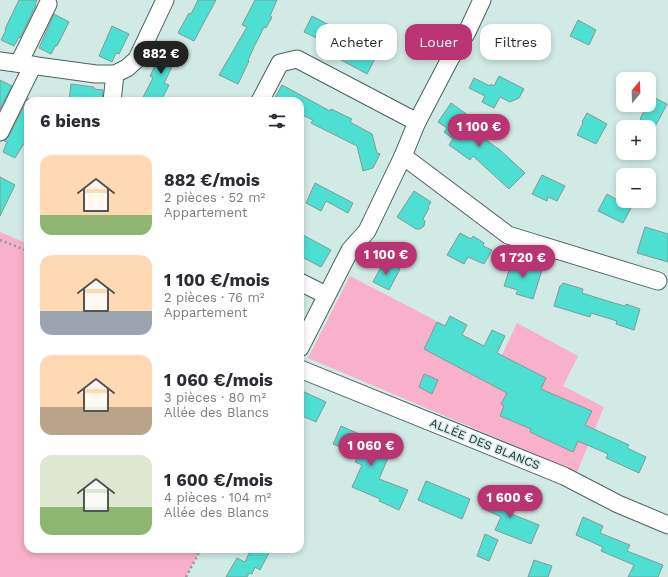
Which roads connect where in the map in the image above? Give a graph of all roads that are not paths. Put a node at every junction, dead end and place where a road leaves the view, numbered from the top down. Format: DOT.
graph roads {
  1 [pos="165,0"];
  2 [pos="482,0"];
  3 [pos="48,4"];
  4 [pos="0,61"];
  5 [pos="26,64"];
  6 [pos="115,74"];
  7 [pos="112,97"];
  8 [pos="262,97"];
  9 [pos="417,122"];
  10 [pos="0,132"];
  11 [pos="403,156"];
  12 [pos="658,281"];
  13 [pos="304,284"];
  14 [pos="326,295"];
  15 [pos="304,340"];
  16 [pos="304,371"];
  17 [pos="668,525"];
  1 -- 6 [label="street"];
  2 -- 9 [label="street"];
  3 -- 5 [label="street"];
  4 -- 5 [label="street"];
  5 -- 6 [label="street"];
  5 -- 10 [label="street"];
  6 -- 7 [label="street"];
  8 -- 9 [label="street"];
  9 -- 11 [label="street"];
  11 -- 12 [label="street"];
  11 -- 14 [label="street"];
  13 -- 14 [label="street"];
  14 -- 15 [label="street"];
  16 -- 17 [label="street, ALLÉE DES BLANCS"];
}
